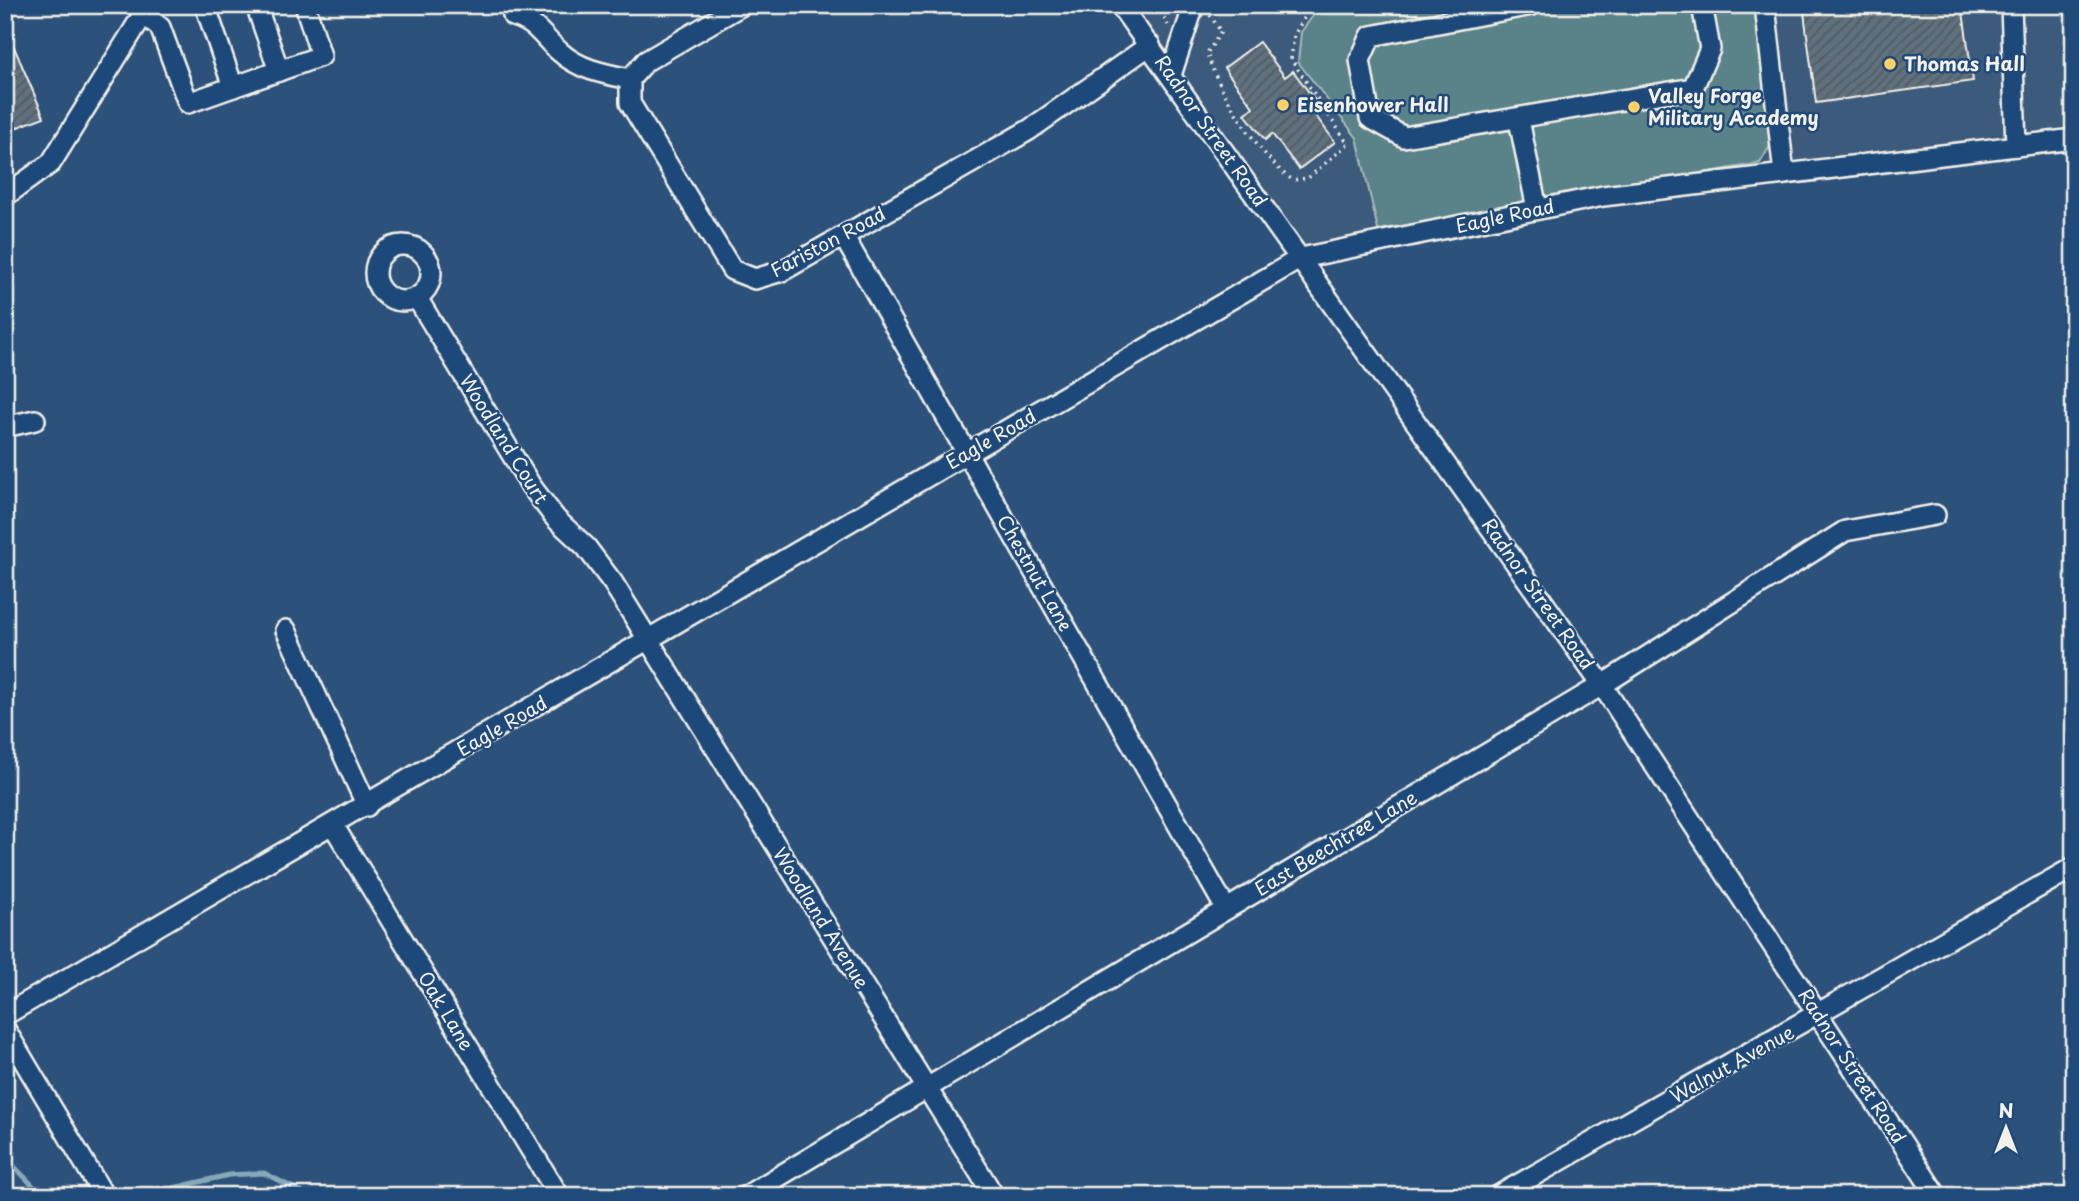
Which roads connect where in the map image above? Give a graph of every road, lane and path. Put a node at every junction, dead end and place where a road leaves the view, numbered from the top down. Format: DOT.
graph roads {
  1 [pos="205,5"];
  2 [pos="256,5"];
  3 [pos="305,5"];
  4 [pos="742,5"];
  5 [pos="1120,5"];
  6 [pos="1194,5"];
  7 [pos="1204,5"];
  8 [pos="1312,5"];
  9 [pos="1532,5"];
  10 [pos="1702,5"];
  11 [pos="1765,5"];
  12 [pos="2011,5"];
  13 [pos="147,10"];
  14 [pos="513,16"];
  15 [pos="1150,45"];
  16 [pos="279,71"];
  17 [pos="1171,75"];
  18 [pos="630,79"];
  19 [pos="233,87"];
  20 [pos="1520,120"];
  21 [pos="2074,139"];
  22 [pos="2016,146"];
  23 [pos="1784,174"];
  24 [pos="5,196"];
  25 [pos="1537,209"];
  26 [pos="844,237"];
  27 [pos="1301,258"];
  28 [pos="417,298"];
  29 [pos="35,420"];
  30 [pos="5,427"];
  31 [pos="966,453"];
  32 [pos="1935,515"];
  33 [pos="285,630"];
  34 [pos="648,641"];
  35 [pos="1602,685"];
  36 [pos="367,806"];
  37 [pos="333,825"];
  38 [pos="2074,867"];
  39 [pos="1226,908"];
  40 [pos="5,1015"];
  41 [pos="1819,1015"];
  42 [pos="5,1029"];
  43 [pos="928,1088"];
  44 [pos="104,1196"];
  45 [pos="559,1196"];
  46 [pos="746,1196"];
  47 [pos="993,1196"];
  48 [pos="1497,1196"];
  49 [pos="1937,1196"];
  1 -- 19 [label="street"];
  2 -- 16 [label="street"];
  3 -- 16 [label="street"];
  4 -- 18 [label="street"];
  5 -- 15 [label="street, Radnor Street Road"];
  6 -- 17 [label="street"];
  7 -- 8 [label="path"];
  9 -- 20 [label="street"];
  10 -- 20 [label="street"];
  11 -- 23 [label="street"];
  12 -- 22 [label="street"];
  13 -- 19 [label="street"];
  13 -- 24 [label="street"];
  14 -- 18 [label="street"];
  15 -- 17 [label="street, Radnor Street Road"];
  15 -- 26 [label="street, Fariston Road"];
  16 -- 19 [label="street"];
  17 -- 27 [label="street, Radnor Street Road"];
  18 -- 26 [label="street, Fariston Road"];
  20 -- 25 [label="street"];
  21 -- 22 [label="street, Eagle Road"];
  22 -- 23 [label="street, Eagle Road"];
  23 -- 25 [label="street, Eagle Road"];
  25 -- 27 [label="street, Eagle Road"];
  26 -- 31 [label="street, Chestnut Lane"];
  27 -- 31 [label="street, Eagle Road"];
  27 -- 35 [label="street, Radnor Street Road"];
  28 -- 34 [label="street, Woodland Court"];
  29 -- 30 [label="street"];
  31 -- 34 [label="street, Eagle Road"];
  31 -- 39 [label="street, Chestnut Lane"];
  32 -- 35 [label="street, East Beechtree Lane"];
  33 -- 36 [label="street"];
  34 -- 36 [label="street, Eagle Road"];
  34 -- 43 [label="street, Woodland Avenue"];
  35 -- 39 [label="street, East Beechtree Lane"];
  35 -- 41 [label="street, Radnor Street Road"];
  36 -- 37 [label="street, Eagle Road"];
  37 -- 40 [label="street, Eagle Road"];
  37 -- 45 [label="street, Oak Lane"];
  38 -- 41 [label="street, Walnut Avenue"];
  39 -- 43 [label="street, East Beechtree Lane"];
  41 -- 48 [label="street, Walnut Avenue"];
  41 -- 49 [label="street, Radnor Street Road"];
  42 -- 44 [label="street"];
  43 -- 46 [label="street, East Beechtree Lane"];
  43 -- 47 [label="street, Woodland Avenue"];
}
